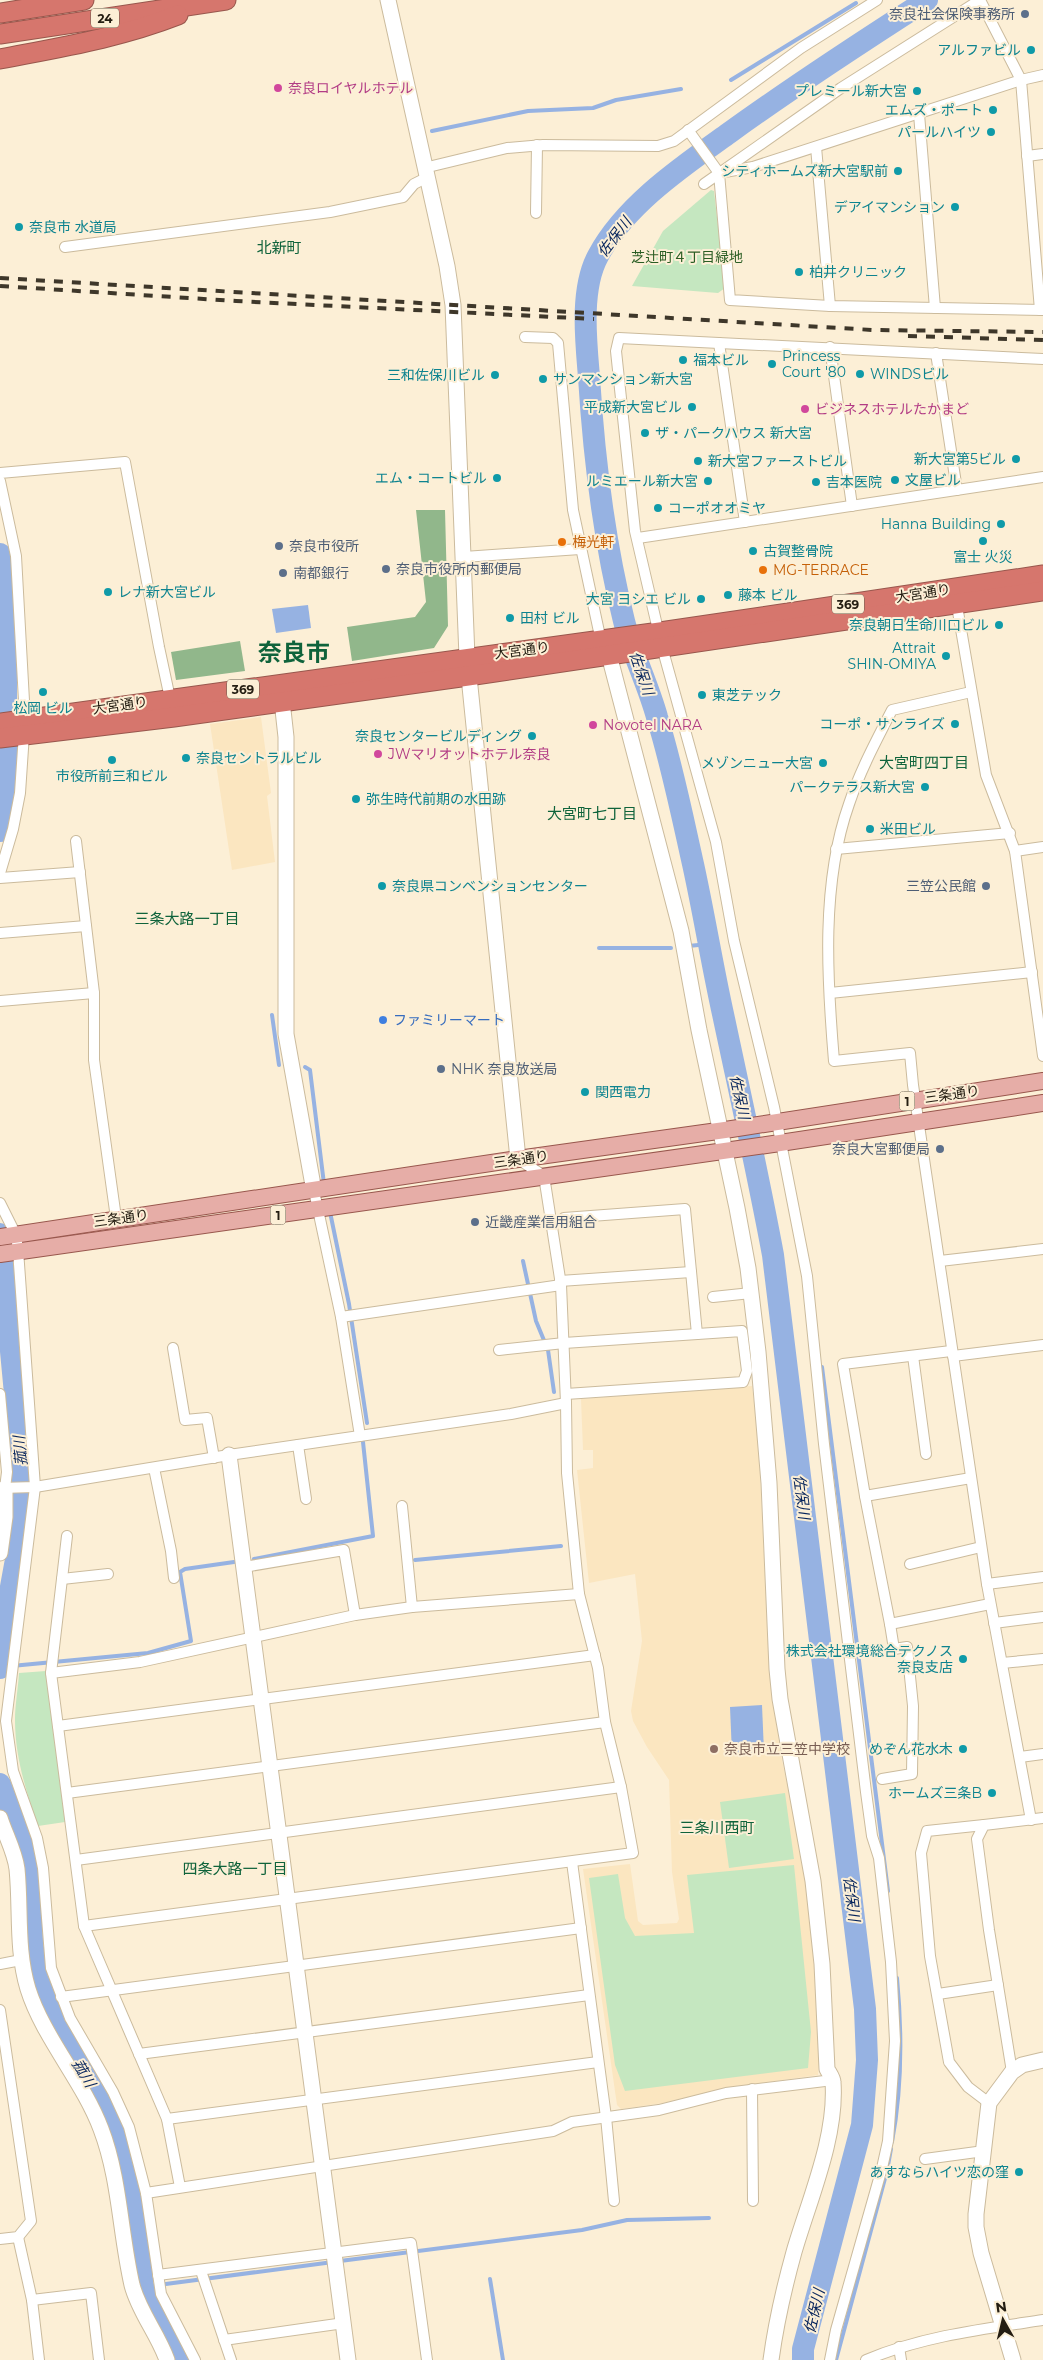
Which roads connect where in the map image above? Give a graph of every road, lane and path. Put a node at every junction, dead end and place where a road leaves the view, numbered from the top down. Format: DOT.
graph roads {
  1 [pos="84,0"];
  2 [pos="388,0"];
  3 [pos="877,0"];
  4 [pos="980,0"];
  5 [pos="218,1"];
  6 [pos="0,13"];
  7 [pos="0,34"];
  8 [pos="0,59"];
  9 [pos="1043,75"];
  10 [pos="1021,80"];
  11 [pos="919,114"];
  12 [pos="689,132"];
  13 [pos="537,145"];
  14 [pos="816,147"];
  15 [pos="1043,154"];
  16 [pos="1028,156"];
  17 [pos="718,171"];
  18 [pos="425,173"];
  19 [pos="704,184"];
  20 [pos="536,213"];
  21 [pos="1039,235"];
  22 [pos="65,247"];
  23 [pos="830,306"];
  24 [pos="935,308"];
  25 [pos="1041,310"];
  26 [pos="525,337"];
  27 [pos="719,344"];
  28 [pos="830,347"];
  29 [pos="936,354"];
  30 [pos="1043,359"];
  31 [pos="0,473"];
  32 [pos="1043,477"];
  33 [pos="0,481"];
  34 [pos="957,490"];
  35 [pos="852,506"];
  36 [pos="745,522"];
  37 [pos="638,538"];
  38 [pos="580,549"];
  39 [pos="464,557"];
  40 [pos="1043,575"];
  41 [pos="1043,591"];
  42 [pos="955,596"];
  43 [pos="658,640"];
  44 [pos="608,647"];
  45 [pos="467,657"];
  46 [pos="468,676"];
  47 [pos="971,692"];
  48 [pos="282,701"];
  49 [pos="172,708"];
  50 [pos="0,722"];
  51 [pos="22,727"];
  52 [pos="0,738"];
  53 [pos="1010,833"];
  54 [pos="76,840"];
  55 [pos="1043,847"];
  56 [pos="836,849"];
  57 [pos="1015,851"];
  58 [pos="80,872"];
  59 [pos="0,873"];
  60 [pos="0,878"];
  61 [pos="86,926"];
  62 [pos="0,933"];
  63 [pos="1032,972"];
  64 [pos="94,993"];
  65 [pos="830,994"];
  66 [pos="0,1001"];
  67 [pos="1043,1056"];
  68 [pos="1043,1081"];
  69 [pos="916,1100"];
  70 [pos="1043,1103"];
  71 [pos="773,1122"];
  72 [pos="919,1122"];
  73 [pos="723,1130"];
  74 [pos="777,1144"];
  75 [pos="727,1150"];
  76 [pos="518,1159"];
  77 [pos="544,1176"];
  78 [pos="314,1191"];
  79 [pos="0,1203"];
  80 [pos="319,1209"];
  81 [pos="116,1218"];
  82 [pos="564,1218"];
  83 [pos="9,1244"];
  84 [pos="1043,1249"];
  85 [pos="940,1261"];
  86 [pos="691,1272"];
  87 [pos="561,1283"];
  88 [pos="751,1293"];
  89 [pos="713,1297"];
  90 [pos="342,1317"];
  91 [pos="696,1334"];
  92 [pos="564,1343"];
  93 [pos="1043,1344"];
  94 [pos="173,1348"];
  95 [pos="499,1350"];
  96 [pos="952,1354"];
  97 [pos="913,1356"];
  98 [pos="0,1394"];
  99 [pos="566,1398"];
  100 [pos="360,1436"];
  101 [pos="298,1445"];
  102 [pos="926,1454"];
  103 [pos="221,1457"];
  104 [pos="154,1468"];
  105 [pos="971,1478"];
  106 [pos="34,1487"];
  107 [pos="3,1488"];
  108 [pos="865,1496"];
  109 [pos="306,1499"];
  110 [pos="402,1506"];
  111 [pos="67,1536"];
  112 [pos="981,1547"];
  113 [pos="0,1553"];
  114 [pos="910,1564"];
  115 [pos="244,1567"];
  116 [pos="108,1574"];
  117 [pos="1043,1577"];
  118 [pos="174,1578"];
  119 [pos="62,1579"];
  120 [pos="987,1584"];
  121 [pos="579,1594"];
  122 [pos="990,1604"];
  123 [pos="412,1607"];
  124 [pos="355,1615"];
  125 [pos="1043,1617"];
  126 [pos="994,1623"];
  127 [pos="890,1624"];
  128 [pos="252,1638"];
  129 [pos="595,1655"];
  130 [pos="1043,1659"];
  131 [pos="1002,1663"];
  132 [pos="51,1673"];
  133 [pos="261,1700"];
  134 [pos="605,1722"];
  135 [pos="58,1726"];
  136 [pos="1043,1754"];
  137 [pos="1020,1757"];
  138 [pos="270,1766"];
  139 [pos="882,1779"];
  140 [pos="621,1787"];
  141 [pos="66,1793"];
  142 [pos="0,1818"];
  143 [pos="1043,1818"];
  144 [pos="1031,1820"];
  145 [pos="984,1825"];
  146 [pos="279,1833"];
  147 [pos="76,1860"];
  148 [pos="572,1862"];
  149 [pos="288,1899"];
  150 [pos="84,1926"];
  151 [pos="581,1928"];
  152 [pos="21,1960"];
  153 [pos="0,1964"];
  154 [pos="297,1966"];
  155 [pos="998,1985"];
  156 [pos="112,1990"];
  157 [pos="938,1994"];
  158 [pos="589,1995"];
  159 [pos="62,1997"];
  160 [pos="0,2010"];
  161 [pos="305,2032"];
  162 [pos="139,2054"];
  163 [pos="1043,2060"];
  164 [pos="598,2062"];
  165 [pos="1012,2072"];
  166 [pos="834,2080"];
  167 [pos="752,2089"];
  168 [pos="315,2099"];
  169 [pos="989,2103"];
  170 [pos="606,2117"];
  171 [pos="167,2119"];
  172 [pos="984,2151"];
  173 [pos="925,2159"];
  174 [pos="324,2165"];
  175 [pos="180,2187"];
  176 [pos="146,2193"];
  177 [pos="753,2200"];
  178 [pos="614,2201"];
  179 [pos="18,2237"];
  180 [pos="0,2239"];
  181 [pos="335,2253"];
  182 [pos="201,2270"];
  183 [pos="158,2275"];
  184 [pos="32,2300"];
  185 [pos="1043,2320"];
  186 [pos="344,2324"];
  187 [pos="1004,2326"];
  188 [pos="224,2340"];
  189 [pos="899,2347"];
  190 [pos="39,2360"];
  191 [pos="99,2360"];
  192 [pos="168,2360"];
  193 [pos="195,2360"];
  194 [pos="231,2360"];
  195 [pos="348,2360"];
  196 [pos="428,2360"];
  197 [pos="771,2360"];
  198 [pos="830,2360"];
  199 [pos="866,2360"];
  200 [pos="901,2360"];
  201 [pos="1013,2360"];
  1 -- 6 [label="highway, 24"];
  2 -- 18 [label="street"];
  3 -- 12 [label="street"];
  4 -- 10 [label="street"];
  4 -- 17 [label="street"];
  5 -- 7 [label="highway, 24"];
  5 -- 8 [label="highway"];
  9 -- 10 [label="street"];
  10 -- 11 [label="street"];
  10 -- 16 [label="street"];
  11 -- 14 [label="street"];
  11 -- 24 [label="street"];
  12 -- 13 [label="street"];
  12 -- 17 [label="street"];
  13 -- 18 [label="street"];
  13 -- 20 [label="street"];
  14 -- 17 [label="street"];
  14 -- 23 [label="street"];
  15 -- 16 [label="street"];
  16 -- 21 [label="street"];
  17 -- 19 [label="street"];
  17 -- 23 [label="street"];
  18 -- 22 [label="street"];
  18 -- 39 [label="street"];
  21 -- 25 [label="street"];
  23 -- 24 [label="street"];
  24 -- 25 [label="street"];
  26 -- 38 [label="street"];
  27 -- 28 [label="street"];
  27 -- 36 [label="street"];
  27 -- 37 [label="street"];
  28 -- 29 [label="street"];
  28 -- 35 [label="street"];
  29 -- 30 [label="street"];
  29 -- 34 [label="street"];
  31 -- 49 [label="street"];
  32 -- 34 [label="street"];
  33 -- 51 [label="street"];
  34 -- 35 [label="street"];
  35 -- 36 [label="street"];
  36 -- 37 [label="street"];
  37 -- 43 [label="street"];
  38 -- 39 [label="street"];
  38 -- 44 [label="street"];
  39 -- 45 [label="street"];
  40 -- 42 [label="highway, 大宮通り / 369"];
  41 -- 42 [label="highway, 大宮通り / 369"];
  42 -- 43 [label="highway, 大宮通り / 369"];
  42 -- 47 [label="street"];
  43 -- 44 [label="highway, 大宮通り / 369"];
  43 -- 71 [label="street"];
  44 -- 45 [label="highway, 大宮通り / 369"];
  44 -- 46 [label="highway, 大宮通り / 369"];
  44 -- 73 [label="street"];
  45 -- 46 [label="street"];
  45 -- 49 [label="highway, 大宮通り / 369"];
  46 -- 48 [label="highway, 大宮通り / 369"];
  46 -- 76 [label="street"];
  47 -- 53 [label="street"];
  47 -- 56 [label="street"];
  48 -- 49 [label="highway, 大宮通り / 369"];
  48 -- 78 [label="street"];
  49 -- 51 [label="highway, 大宮通り / 369"];
  50 -- 51 [label="highway, 大宮通り / 369"];
  51 -- 52 [label="highway, 大宮通り / 369"];
  51 -- 59 [label="street"];
  53 -- 56 [label="street"];
  53 -- 57 [label="street"];
  54 -- 58 [label="street"];
  55 -- 57 [label="street"];
  56 -- 65 [label="street"];
  57 -- 63 [label="street"];
  58 -- 60 [label="street"];
  58 -- 61 [label="street"];
  61 -- 62 [label="street"];
  61 -- 64 [label="street"];
  63 -- 65 [label="street"];
  63 -- 67 [label="street"];
  64 -- 66 [label="street"];
  64 -- 81 [label="street"];
  65 -- 69 [label="street"];
  68 -- 69 [label="main road, 三条通り / 1"];
  69 -- 71 [label="main road, 三条通り / 1"];
  69 -- 72 [label="street"];
  70 -- 72 [label="main road, 三条通り / 1"];
  71 -- 73 [label="main road, 三条通り / 1"];
  71 -- 74 [label="street"];
  72 -- 74 [label="main road, 三条通り / 1"];
  72 -- 85 [label="street"];
  73 -- 75 [label="street"];
  73 -- 76 [label="main road, 三条通り / 1"];
  74 -- 75 [label="main road, 三条通り / 1"];
  74 -- 198 [label="street"];
  75 -- 77 [label="main road, 三条通り / 1"];
  75 -- 88 [label="street"];
  76 -- 77 [label="street"];
  76 -- 78 [label="main road, 三条通り / 1"];
  77 -- 80 [label="main road, 三条通り / 1"];
  77 -- 87 [label="street"];
  78 -- 80 [label="street"];
  78 -- 81 [label="main road, 三条通り / 1"];
  79 -- 83 [label="street"];
  80 -- 83 [label="main road, 三条通り / 1"];
  80 -- 90 [label="street"];
  81 -- 83 [label="main road, 三条通り / 1"];
  82 -- 86 [label="street"];
  83 -- 106 [label="street"];
  84 -- 85 [label="street"];
  85 -- 96 [label="street"];
  86 -- 87 [label="street"];
  86 -- 91 [label="street"];
  87 -- 90 [label="street"];
  87 -- 92 [label="street"];
  88 -- 89 [label="street"];
  88 -- 166 [label="street"];
  90 -- 100 [label="street"];
  91 -- 92 [label="street"];
  91 -- 99 [label="street"];
  92 -- 95 [label="street"];
  92 -- 99 [label="street"];
  93 -- 96 [label="street"];
  94 -- 103 [label="street"];
  96 -- 97 [label="street"];
  96 -- 105 [label="street"];
  97 -- 102 [label="street"];
  97 -- 108 [label="street"];
  98 -- 107 [label="street"];
  99 -- 100 [label="street"];
  99 -- 121 [label="street"];
  100 -- 101 [label="street"];
  101 -- 103 [label="street"];
  101 -- 109 [label="street"];
  103 -- 104 [label="street"];
  103 -- 115 [label="street"];
  104 -- 106 [label="street"];
  104 -- 118 [label="street"];
  105 -- 108 [label="street"];
  105 -- 112 [label="street"];
  106 -- 107 [label="street"];
  106 -- 159 [label="street"];
  107 -- 113 [label="street"];
  108 -- 127 [label="street"];
  110 -- 123 [label="street"];
  111 -- 119 [label="street"];
  112 -- 114 [label="street"];
  112 -- 120 [label="street"];
  115 -- 124 [label="street"];
  115 -- 128 [label="street"];
  116 -- 119 [label="street"];
  117 -- 120 [label="street"];
  119 -- 132 [label="street"];
  120 -- 122 [label="street"];
  121 -- 123 [label="street"];
  121 -- 129 [label="street"];
  122 -- 126 [label="street"];
  122 -- 127 [label="street"];
  123 -- 124 [label="street"];
  124 -- 128 [label="street"];
  125 -- 126 [label="street"];
  126 -- 131 [label="street"];
  127 -- 139 [label="street"];
  128 -- 132 [label="street"];
  128 -- 133 [label="street"];
  129 -- 133 [label="street"];
  129 -- 134 [label="street"];
  130 -- 131 [label="street"];
  131 -- 137 [label="street"];
  132 -- 135 [label="street"];
  133 -- 135 [label="street"];
  133 -- 138 [label="street"];
  134 -- 138 [label="street"];
  134 -- 140 [label="street"];
  135 -- 141 [label="street"];
  136 -- 137 [label="street"];
  137 -- 144 [label="street"];
  138 -- 141 [label="street"];
  138 -- 146 [label="street"];
  140 -- 146 [label="street"];
  140 -- 148 [label="street"];
  141 -- 147 [label="street"];
  142 -- 152 [label="street"];
  143 -- 144 [label="street"];
  144 -- 145 [label="street"];
  145 -- 155 [label="street"];
  145 -- 157 [label="street"];
  146 -- 147 [label="street"];
  146 -- 149 [label="street"];
  147 -- 150 [label="street"];
  148 -- 149 [label="street"];
  148 -- 151 [label="street"];
  149 -- 150 [label="street"];
  149 -- 154 [label="street"];
  150 -- 156 [label="street"];
  151 -- 154 [label="street"];
  151 -- 158 [label="street"];
  152 -- 153 [label="street"];
  152 -- 192 [label="street"];
  154 -- 156 [label="street"];
  154 -- 161 [label="street"];
  155 -- 157 [label="street"];
  155 -- 165 [label="street"];
  156 -- 159 [label="street"];
  156 -- 162 [label="street"];
  157 -- 169 [label="street"];
  158 -- 161 [label="street"];
  158 -- 164 [label="street"];
  159 -- 176 [label="street"];
  160 -- 179 [label="street"];
  161 -- 162 [label="street"];
  161 -- 168 [label="street"];
  162 -- 171 [label="street"];
  163 -- 165 [label="street"];
  164 -- 168 [label="street"];
  164 -- 170 [label="street"];
  165 -- 169 [label="street"];
  166 -- 167 [label="street"];
  166 -- 197 [label="street"];
  167 -- 170 [label="street"];
  167 -- 177 [label="street"];
  168 -- 171 [label="street"];
  168 -- 174 [label="street"];
  169 -- 172 [label="street"];
  170 -- 174 [label="street"];
  170 -- 178 [label="street"];
  171 -- 175 [label="street"];
  172 -- 173 [label="street"];
  172 -- 187 [label="street"];
  174 -- 175 [label="street"];
  174 -- 181 [label="street"];
  175 -- 176 [label="street"];
  176 -- 183 [label="street"];
  179 -- 180 [label="street"];
  179 -- 184 [label="street"];
  181 -- 182 [label="street"];
  181 -- 186 [label="street"];
  181 -- 196 [label="street"];
  182 -- 183 [label="street"];
  182 -- 188 [label="street"];
  183 -- 193 [label="street"];
  184 -- 190 [label="street"];
  184 -- 191 [label="street"];
  185 -- 187 [label="street"];
  186 -- 188 [label="street"];
  186 -- 195 [label="street"];
  187 -- 189 [label="street"];
  187 -- 201 [label="street"];
  188 -- 194 [label="street"];
  189 -- 199 [label="street"];
  189 -- 200 [label="street"];
}
